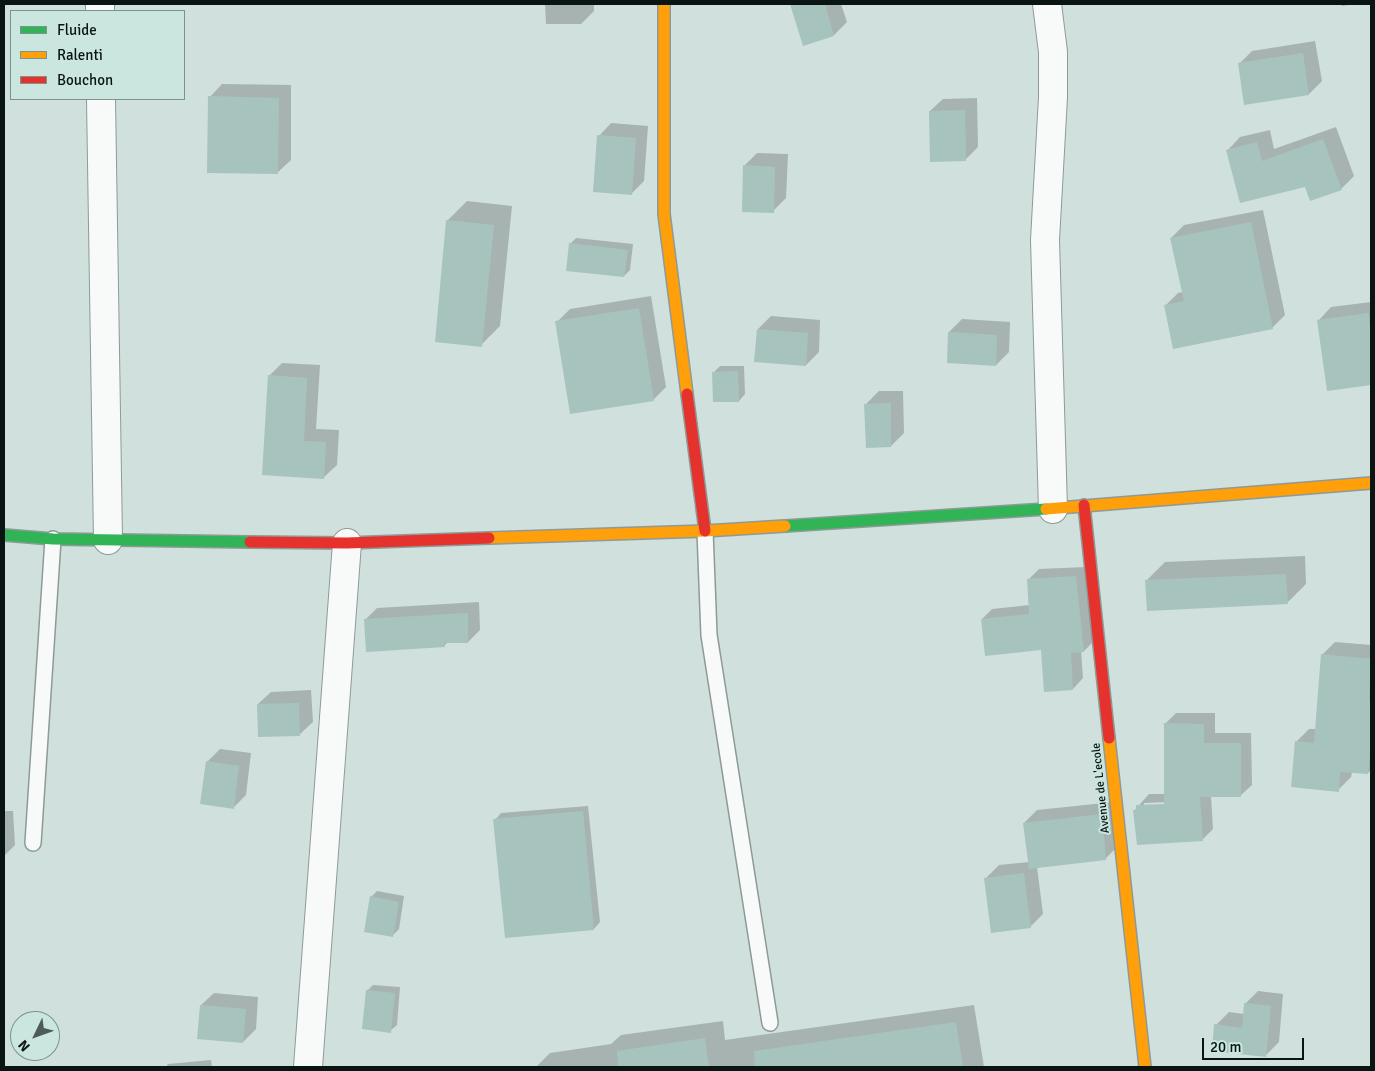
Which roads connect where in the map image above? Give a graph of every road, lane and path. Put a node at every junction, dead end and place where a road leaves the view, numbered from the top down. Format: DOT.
graph roads {
  1 [pos="664,4"];
  2 [pos="1047,4"];
  3 [pos="101,100"];
  4 [pos="1371,482"];
  5 [pos="1084,506"];
  6 [pos="1053,508"];
  7 [pos="705,531"];
  8 [pos="4,535"];
  9 [pos="53,539"];
  10 [pos="108,540"];
  11 [pos="347,542"];
  12 [pos="33,843"];
  13 [pos="770,1023"];
  14 [pos="308,1067"];
  15 [pos="1145,1067"];
  1 -- 7 [label="main road"];
  2 -- 6 [label="street"];
  3 -- 10 [label="street"];
  4 -- 5 [label="main road"];
  5 -- 6 [label="main road"];
  5 -- 15 [label="main road, Avenue de L'ecole"];
  6 -- 7 [label="main road"];
  7 -- 11 [label="main road"];
  7 -- 13 [label="lane"];
  8 -- 9 [label="main road"];
  9 -- 10 [label="main road"];
  9 -- 12 [label="lane"];
  10 -- 11 [label="main road"];
  11 -- 14 [label="street"];
}
